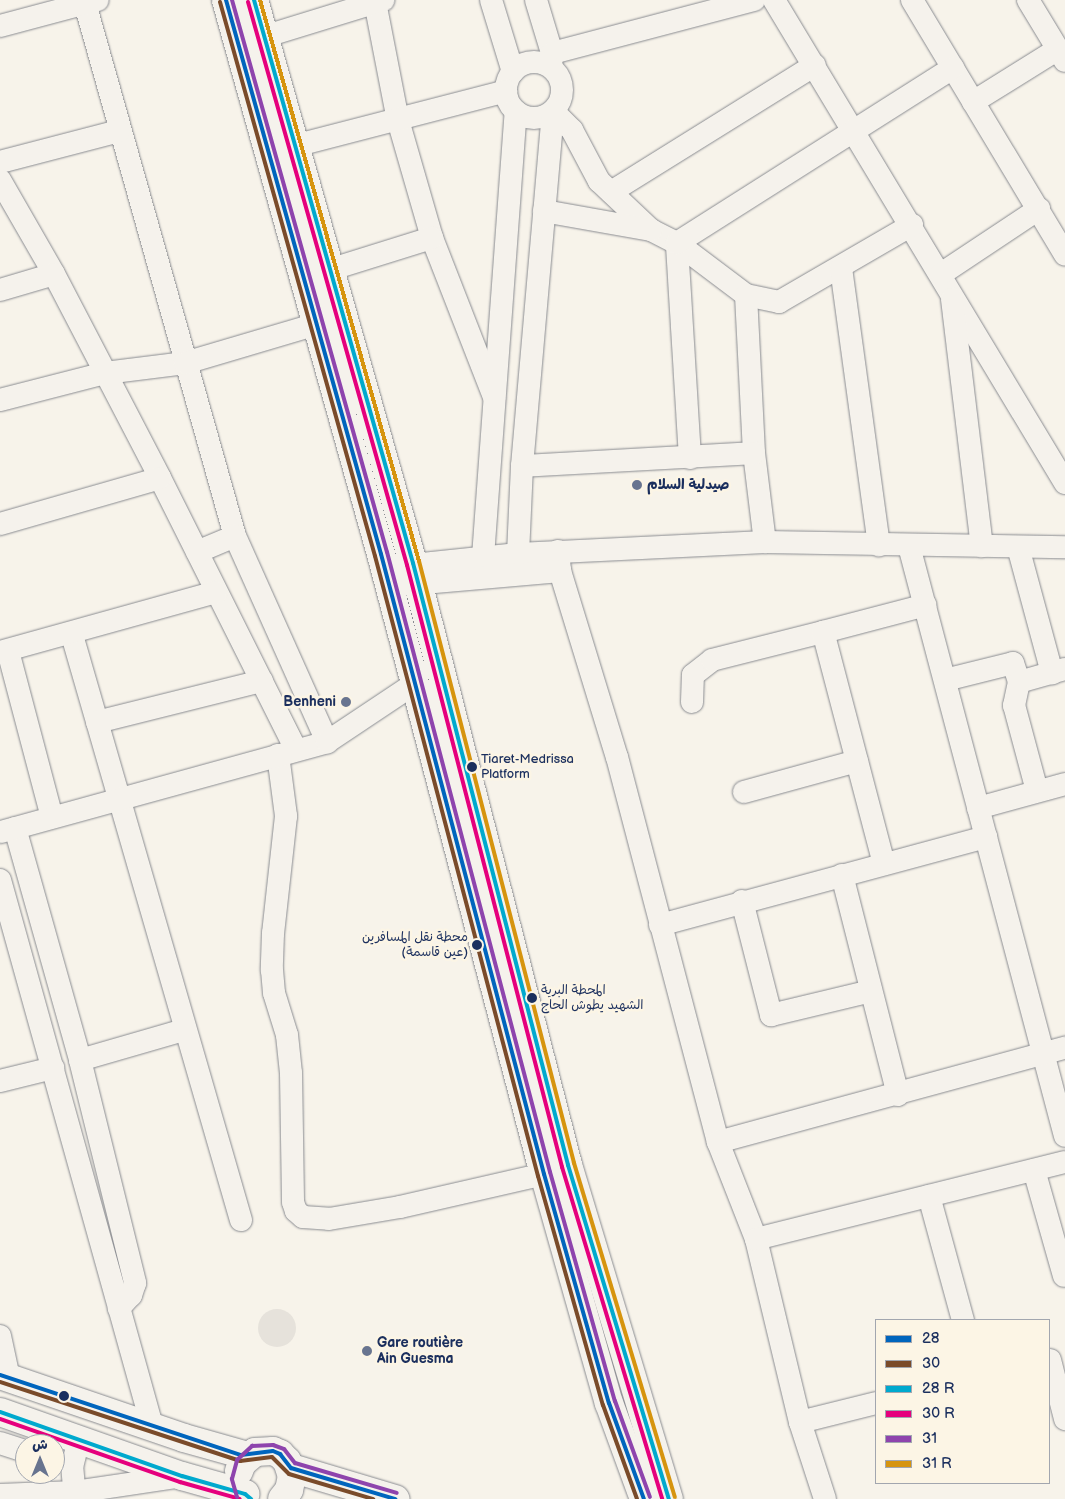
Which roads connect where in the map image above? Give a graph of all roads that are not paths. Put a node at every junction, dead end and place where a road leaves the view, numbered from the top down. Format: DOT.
graph roads {
  1 [pos="226,0"];
  2 [pos="254,0"];
  3 [pos="491,0"];
  4 [pos="536,0"];
  5 [pos="754,0"];
  6 [pos="774,0"];
  7 [pos="912,0"];
  8 [pos="1028,0"];
  9 [pos="89,1"];
  10 [pos="379,1"];
  11 [pos="0,26"];
  12 [pos="263,37"];
  13 [pos="1062,55"];
  14 [pos="552,60"];
  15 [pos="815,65"];
  16 [pos="953,68"];
  17 [pos="509,82"];
  18 [pos="973,102"];
  19 [pos="516,111"];
  20 [pos="552,111"];
  21 [pos="398,120"];
  22 [pos="119,131"];
  23 [pos="855,131"];
  24 [pos="294,146"];
  25 [pos="0,162"];
  26 [pos="0,180"];
  27 [pos="611,192"];
  28 [pos="1039,209"];
  29 [pos="544,211"];
  30 [pos="912,226"];
  31 [pos="651,230"];
  32 [pos="432,238"];
  33 [pos="1062,242"];
  34 [pos="677,243"];
  35 [pos="841,268"];
  36 [pos="328,270"];
  37 [pos="54,274"];
  38 [pos="946,282"];
  39 [pos="0,290"];
  40 [pos="746,295"];
  41 [pos="317,324"];
  42 [pos="185,363"];
  43 [pos="105,373"];
  44 [pos="0,400"];
  45 [pos="496,403"];
  46 [pos="754,453"];
  47 [pos="690,458"];
  48 [pos="522,466"];
  49 [pos="160,478"];
  50 [pos="1065,483"];
  51 [pos="0,524"];
  52 [pos="236,536"];
  53 [pos="765,542"];
  54 [pos="879,545"];
  55 [pos="909,546"];
  56 [pos="982,546"];
  57 [pos="1018,547"];
  58 [pos="1065,547"];
  59 [pos="196,552"];
  60 [pos="518,554"];
  61 [pos="483,557"];
  62 [pos="559,561"];
  63 [pos="415,573"];
  64 [pos="386,577"];
  65 [pos="216,592"];
  66 [pos="926,605"];
  67 [pos="823,632"];
  68 [pos="72,635"];
  69 [pos="4,652"];
  70 [pos="1058,671"];
  71 [pos="945,680"];
  72 [pos="262,682"];
  73 [pos="1019,682"];
  74 [pos="414,684"];
  75 [pos="692,702"];
  76 [pos="97,722"];
  77 [pos="327,742"];
  78 [pos="287,753"];
  79 [pos="857,761"];
  80 [pos="1065,784"];
  81 [pos="1037,791"];
  82 [pos="744,792"];
  83 [pos="121,799"];
  84 [pos="978,808"];
  85 [pos="52,817"];
  86 [pos="7,830"];
  87 [pos="986,838"];
  88 [pos="884,864"];
  89 [pos="842,875"];
  90 [pos="0,880"];
  91 [pos="742,901"];
  92 [pos="660,925"];
  93 [pos="871,991"];
  94 [pos="184,1030"];
  95 [pos="1065,1048"];
  96 [pos="1042,1054"];
  97 [pos="80,1060"];
  98 [pos="53,1068"];
  99 [pos="0,1080"];
  100 [pos="898,1095"];
  101 [pos="1065,1136"];
  102 [pos="718,1142"];
  103 [pos="1065,1162"];
  104 [pos="1034,1170"];
  105 [pos="544,1174"];
  106 [pos="929,1196"];
  107 [pos="241,1220"];
  108 [pos="756,1239"];
  109 [pos="1064,1276"];
  110 [pos="119,1308"];
  111 [pos="963,1319"];
  112 [pos="0,1336"];
  113 [pos="1054,1359"];
  114 [pos="5,1377"];
  115 [pos="875,1403"];
  116 [pos="0,1412"];
  117 [pos="1065,1420"];
  118 [pos="800,1422"];
  119 [pos="152,1426"];
  120 [pos="79,1439"];
  121 [pos="0,1443"];
  122 [pos="15,1448"];
  123 [pos="248,1456"];
  124 [pos="65,1462"];
  125 [pos="65,1467"];
  126 [pos="291,1468"];
  127 [pos="182,1476"];
  128 [pos="0,1495"];
  129 [pos="75,1495"];
  130 [pos="247,1497"];
  131 [pos="286,1498"];
  132 [pos="395,1499"];
  133 [pos="644,1499"];
  134 [pos="669,1499"];
  135 [pos="825,1499"];
  1 -- 41 [label="main road"];
  2 -- 12 [label="main road"];
  3 -- 17 [label="street"];
  4 -- 14 [label="street"];
  5 -- 14 [label="street"];
  6 -- 15 [label="street"];
  7 -- 16 [label="street"];
  8 -- 13 [label="street"];
  9 -- 11 [label="street"];
  9 -- 22 [label="street"];
  10 -- 12 [label="street"];
  10 -- 21 [label="street"];
  12 -- 24 [label="main road"];
  13 -- 18 [label="street"];
  14 -- 17 [label="street"];
  14 -- 20 [label="street"];
  15 -- 23 [label="street"];
  15 -- 27 [label="street"];
  16 -- 18 [label="street"];
  16 -- 23 [label="street"];
  17 -- 19 [label="street"];
  17 -- 21 [label="street"];
  18 -- 28 [label="street"];
  19 -- 20 [label="street"];
  19 -- 45 [label="street"];
  20 -- 27 [label="street"];
  20 -- 29 [label="street"];
  21 -- 24 [label="street"];
  21 -- 32 [label="street"];
  22 -- 25 [label="street"];
  22 -- 42 [label="street"];
  23 -- 30 [label="street"];
  23 -- 34 [label="street"];
  24 -- 36 [label="main road"];
  26 -- 37 [label="street"];
  27 -- 31 [label="street"];
  28 -- 33 [label="street"];
  28 -- 38 [label="street"];
  29 -- 31 [label="street"];
  29 -- 48 [label="street"];
  30 -- 35 [label="street"];
  30 -- 38 [label="street"];
  31 -- 34 [label="street"];
  32 -- 36 [label="street"];
  32 -- 45 [label="street"];
  34 -- 40 [label="street"];
  34 -- 47 [label="street"];
  35 -- 40 [label="street"];
  35 -- 54 [label="street"];
  36 -- 63 [label="main road"];
  37 -- 39 [label="street"];
  37 -- 43 [label="street"];
  38 -- 50 [label="street"];
  38 -- 56 [label="street"];
  40 -- 46 [label="street"];
  41 -- 42 [label="street"];
  41 -- 64 [label="main road"];
  42 -- 43 [label="street"];
  42 -- 52 [label="street"];
  43 -- 44 [label="street"];
  43 -- 49 [label="street"];
  45 -- 61 [label="street"];
  46 -- 47 [label="street"];
  46 -- 53 [label="street"];
  47 -- 48 [label="street"];
  48 -- 60 [label="street"];
  49 -- 51 [label="street"];
  49 -- 59 [label="street"];
  52 -- 59 [label="street"];
  52 -- 77 [label="street"];
  53 -- 54 [label="street"];
  53 -- 62 [label="street"];
  54 -- 55 [label="street"];
  55 -- 56 [label="street"];
  55 -- 66 [label="street"];
  56 -- 57 [label="street"];
  57 -- 58 [label="street"];
  57 -- 70 [label="street"];
  59 -- 65 [label="street"];
  60 -- 61 [label="street"];
  60 -- 62 [label="street"];
  61 -- 63 [label="street"];
  62 -- 63 [label="street"];
  62 -- 92 [label="street"];
  63 -- 64 [label="street"];
  63 -- 134 [label="main road"];
  64 -- 74 [label="main road"];
  65 -- 68 [label="street"];
  65 -- 72 [label="street"];
  66 -- 67 [label="street"];
  66 -- 71 [label="street"];
  67 -- 75 [label="street"];
  67 -- 79 [label="street"];
  68 -- 69 [label="street"];
  68 -- 76 [label="street"];
  69 -- 85 [label="street"];
  70 -- 73 [label="street"];
  71 -- 73 [label="street"];
  71 -- 84 [label="street"];
  72 -- 76 [label="street"];
  72 -- 78 [label="street"];
  73 -- 81 [label="street"];
  74 -- 77 [label="street"];
  74 -- 105 [label="main road"];
  76 -- 83 [label="street"];
  77 -- 78 [label="street"];
  78 -- 83 [label="street"];
  78 -- 105 [label="street"];
  79 -- 82 [label="street"];
  79 -- 88 [label="street"];
  80 -- 81 [label="street"];
  81 -- 84 [label="street"];
  83 -- 85 [label="street"];
  83 -- 94 [label="street"];
  84 -- 87 [label="street"];
  85 -- 86 [label="street"];
  86 -- 97 [label="street"];
  87 -- 88 [label="street"];
  87 -- 96 [label="street"];
  88 -- 89 [label="street"];
  89 -- 91 [label="street"];
  89 -- 93 [label="street"];
  90 -- 98 [label="street"];
  91 -- 92 [label="street"];
  91 -- 93 [label="street"];
  92 -- 102 [label="street"];
  93 -- 100 [label="street"];
  94 -- 97 [label="street"];
  94 -- 107 [label="street"];
  95 -- 96 [label="street"];
  96 -- 100 [label="street"];
  96 -- 101 [label="street"];
  97 -- 110 [label="street"];
  98 -- 99 [label="street"];
  98 -- 110 [label="street"];
  100 -- 102 [label="street"];
  102 -- 108 [label="street"];
  103 -- 104 [label="street"];
  104 -- 106 [label="street"];
  104 -- 109 [label="street"];
  105 -- 133 [label="main road"];
  106 -- 108 [label="street"];
  106 -- 111 [label="street"];
  108 -- 118 [label="street"];
  110 -- 119 [label="street"];
  112 -- 114 [label="street"];
  113 -- 117 [label="street"];
  114 -- 119 [label="main road"];
  115 -- 118 [label="street"];
  116 -- 120 [label="main road"];
  118 -- 135 [label="street"];
  119 -- 123 [label="main road"];
  120 -- 124 [label="street"];
  120 -- 127 [label="main road"];
  121 -- 122 [label="street"];
  123 -- 126 [label="main road"];
  123 -- 130 [label="main road"];
  125 -- 129 [label="street"];
  126 -- 131 [label="main road"];
  126 -- 132 [label="main road"];
  127 -- 129 [label="street"];
  127 -- 130 [label="main road"];
  128 -- 129 [label="street"];
}
